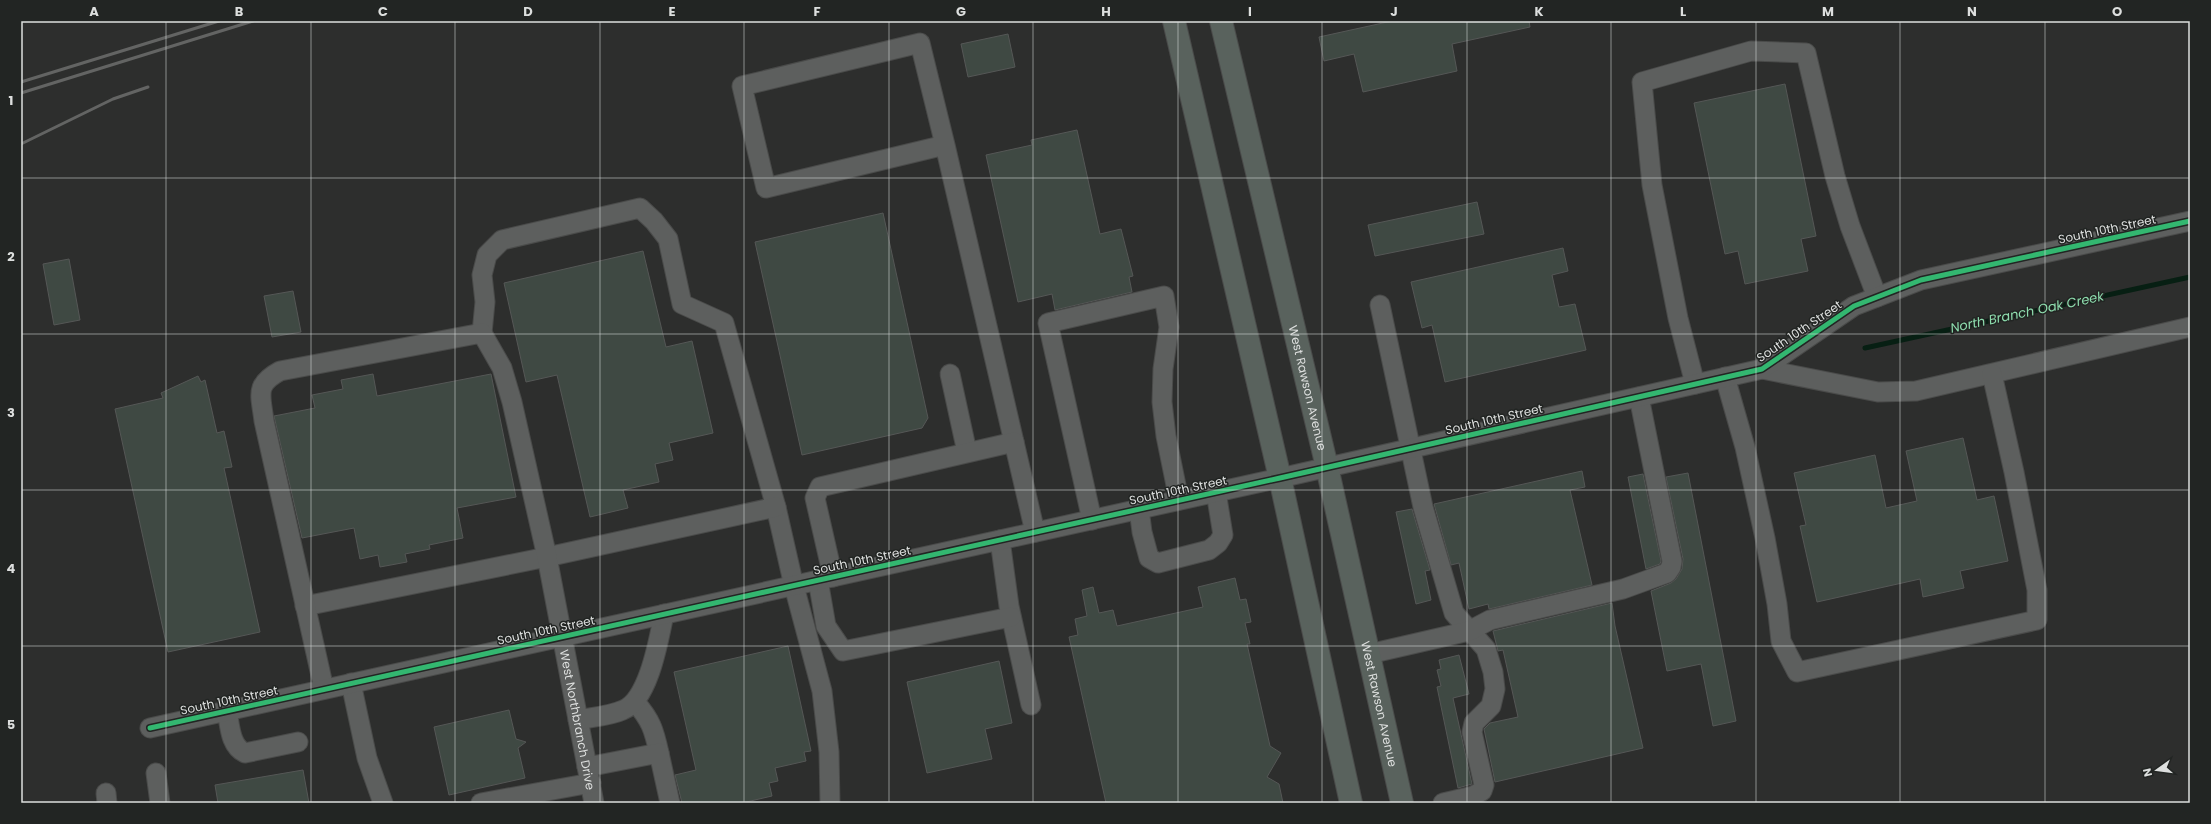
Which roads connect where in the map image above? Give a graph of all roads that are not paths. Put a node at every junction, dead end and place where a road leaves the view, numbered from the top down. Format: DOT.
graph roads {
  1 [pos="1174,21"];
  2 [pos="1221,21"];
  3 [pos="944,145"];
  4 [pos="2190,221"];
  5 [pos="1877,297"];
  6 [pos="1380,305"];
  7 [pos="2190,327"];
  8 [pos="482,332"];
  9 [pos="1762,369"];
  10 [pos="950,374"];
  11 [pos="1992,374"];
  12 [pos="1725,377"];
  13 [pos="1695,384"];
  14 [pos="1639,397"];
  15 [pos="1014,442"];
  16 [pos="1412,448"];
  17 [pos="967,452"];
  18 [pos="1327,467"];
  19 [pos="1280,478"];
  20 [pos="1216,492"];
  21 [pos="1180,500"];
  22 [pos="776,507"];
  23 [pos="1139,509"];
  24 [pos="1092,520"];
  25 [pos="1035,532"];
  26 [pos="1000,540"];
  27 [pos="547,557"];
  28 [pos="826,578"];
  29 [pos="794,586"];
  30 [pos="305,606"];
  31 [pos="664,614"];
  32 [pos="1012,617"];
  33 [pos="1469,631"];
  34 [pos="562,637"];
  35 [pos="1369,654"];
  36 [pos="351,683"];
  37 [pos="324,689"];
  38 [pos="635,702"];
  39 [pos="1031,705"];
  40 [pos="227,711"];
  41 [pos="578,720"];
  42 [pos="150,728"];
  43 [pos="298,742"];
  44 [pos="659,753"];
  45 [pos="156,773"];
  46 [pos="589,775"];
  47 [pos="160,803"];
  48 [pos="383,803"];
  49 [pos="480,803"];
  50 [pos="594,803"];
  51 [pos="670,803"];
  52 [pos="830,803"];
  53 [pos="1350,803"];
  54 [pos="1402,803"];
  55 [pos="1443,803"];
  1 -- 19 [label="main road"];
  2 -- 18 [label="main road, West Rawson Avenue"];
  3 -- 3 [label="street"];
  3 -- 15 [label="street"];
  4 -- 5 [label="street, South 10th Street"];
  5 -- 9 [label="street, South 10th Street"];
  5 -- 13 [label="street"];
  6 -- 16 [label="street"];
  7 -- 11 [label="street, South 10th Street"];
  8 -- 22 [label="street"];
  8 -- 27 [label="street, West Northbranch Drive"];
  8 -- 30 [label="street"];
  9 -- 11 [label="street, South 10th Street"];
  9 -- 12 [label="street, South 10th Street"];
  10 -- 17 [label="street"];
  11 -- 12 [label="street"];
  12 -- 13 [label="street, South 10th Street"];
  13 -- 14 [label="street, South 10th Street"];
  14 -- 16 [label="street, South 10th Street"];
  14 -- 33 [label="street"];
  15 -- 17 [label="street"];
  15 -- 25 [label="street"];
  16 -- 18 [label="street, South 10th Street"];
  16 -- 33 [label="street"];
  17 -- 28 [label="street"];
  18 -- 19 [label="street, South 10th Street"];
  18 -- 35 [label="main road, West Rawson Avenue"];
  19 -- 20 [label="street, South 10th Street"];
  19 -- 53 [label="main road"];
  20 -- 21 [label="street, South 10th Street"];
  20 -- 23 [label="street"];
  21 -- 23 [label="street, South 10th Street"];
  21 -- 24 [label="street"];
  22 -- 27 [label="street"];
  22 -- 29 [label="street"];
  23 -- 24 [label="street, South 10th Street"];
  24 -- 25 [label="street, South 10th Street"];
  25 -- 26 [label="street, South 10th Street"];
  26 -- 28 [label="street, South 10th Street"];
  26 -- 32 [label="street"];
  27 -- 30 [label="street"];
  27 -- 34 [label="street, West Northbranch Drive"];
  28 -- 29 [label="street, South 10th Street"];
  28 -- 32 [label="street"];
  29 -- 31 [label="street, South 10th Street"];
  29 -- 52 [label="street"];
  30 -- 37 [label="street"];
  31 -- 34 [label="street, South 10th Street"];
  31 -- 38 [label="street"];
  32 -- 39 [label="street"];
  33 -- 35 [label="street"];
  33 -- 55 [label="street"];
  34 -- 36 [label="street, South 10th Street"];
  34 -- 41 [label="street, West Northbranch Drive"];
  35 -- 54 [label="main road, West Rawson Avenue"];
  36 -- 37 [label="street, South 10th Street"];
  36 -- 48 [label="street"];
  37 -- 40 [label="street, South 10th Street"];
  38 -- 41 [label="street"];
  38 -- 44 [label="street"];
  40 -- 42 [label="street, South 10th Street"];
  40 -- 43 [label="street"];
  41 -- 46 [label="street, West Northbranch Drive"];
  44 -- 46 [label="street"];
  44 -- 51 [label="street"];
  45 -- 47 [label="street"];
  46 -- 49 [label="street"];
  46 -- 50 [label="street, West Northbranch Drive"];
}
